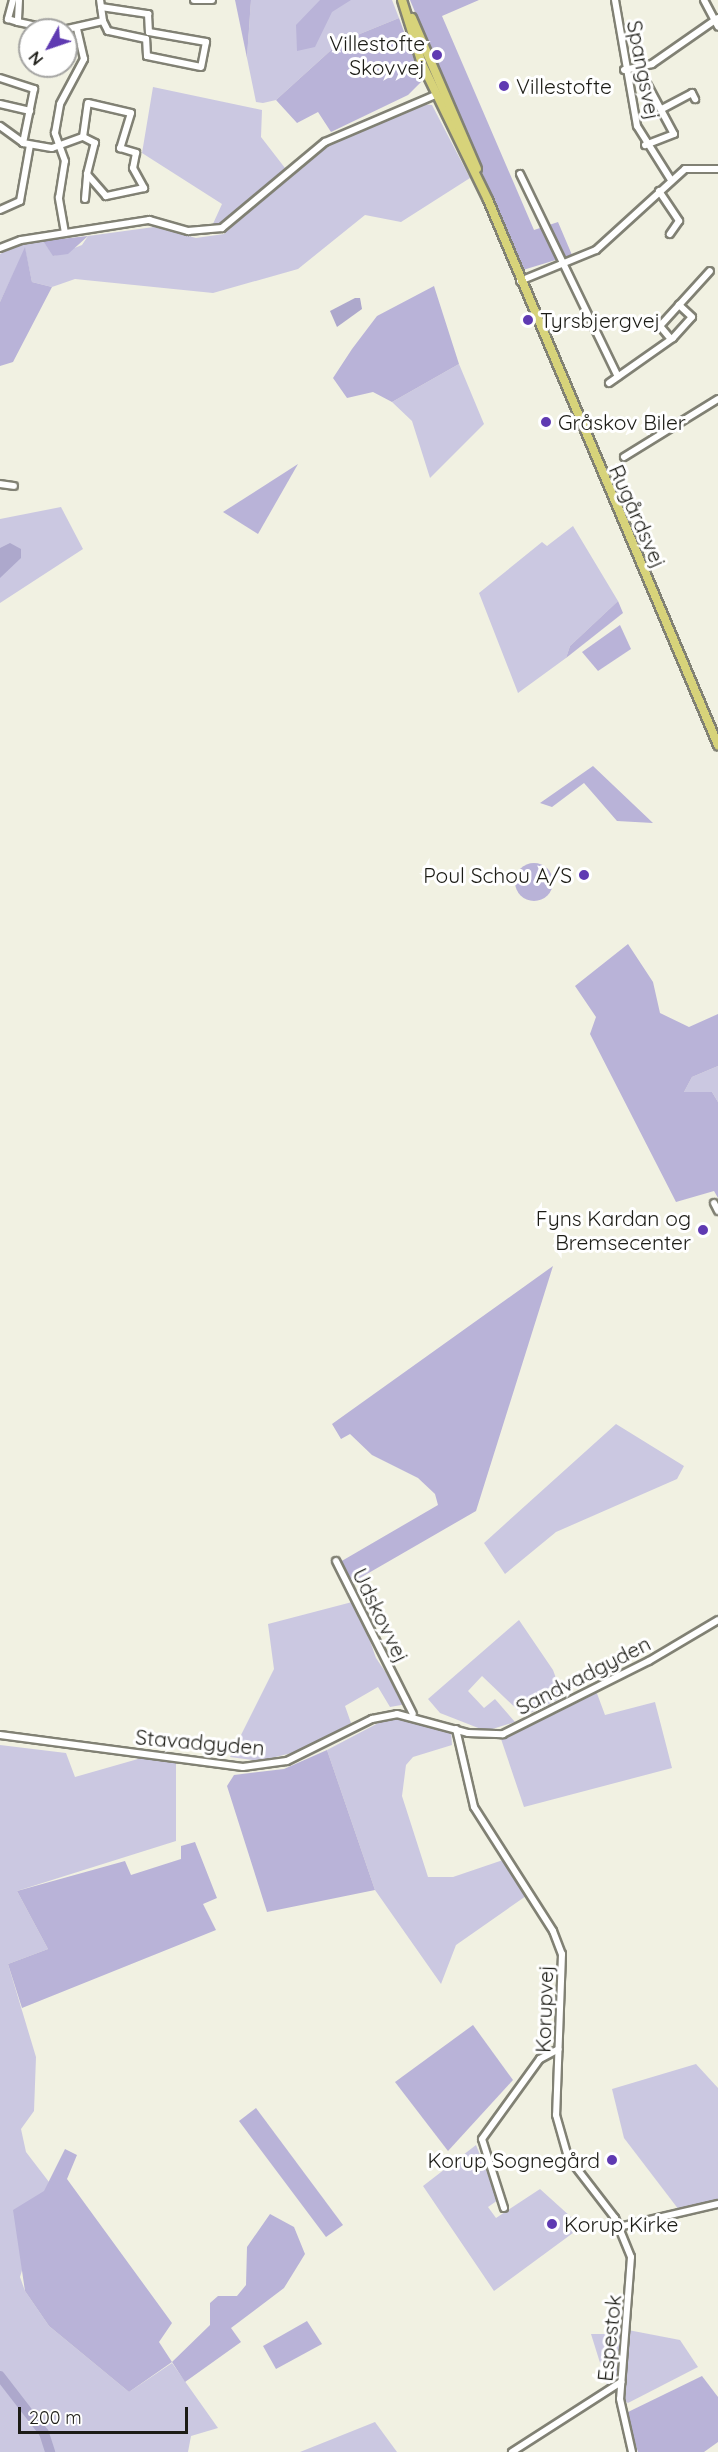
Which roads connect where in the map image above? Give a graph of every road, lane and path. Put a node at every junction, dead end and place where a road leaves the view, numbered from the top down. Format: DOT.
graph roads {
  1 [pos="13,0"];
  2 [pos="19,0"];
  3 [pos="194,0"];
  4 [pos="212,0"];
  5 [pos="402,0"];
  6 [pos="615,0"];
  7 [pos="704,0"];
  8 [pos="101,4"];
  9 [pos="18,18"];
  10 [pos="103,21"];
  11 [pos="18,22"];
  12 [pos="717,22"];
  13 [pos="78,28"];
  14 [pos="78,32"];
  15 [pos="638,67"];
  16 [pos="78,70"];
  17 [pos="624,70"];
  18 [pos="0,78"];
  19 [pos="74,78"];
  20 [pos="438,91"];
  21 [pos="695,99"];
  22 [pos="0,104"];
  23 [pos="662,108"];
  24 [pos="30,111"];
  25 [pos="0,126"];
  26 [pos="83,137"];
  27 [pos="27,144"];
  28 [pos="645,145"];
  29 [pos="60,146"];
  30 [pos="716,167"];
  31 [pos="87,174"];
  32 [pos="520,174"];
  33 [pos="670,180"];
  34 [pos="659,191"];
  35 [pos="85,199"];
  36 [pos="488,200"];
  37 [pos="0,210"];
  38 [pos="65,233"];
  39 [pos="670,234"];
  40 [pos="0,248"];
  41 [pos="561,267"];
  42 [pos="710,271"];
  43 [pos="520,281"];
  44 [pos="679,304"];
  45 [pos="670,338"];
  46 [pos="618,377"];
  47 [pos="609,383"];
  48 [pos="718,399"];
  49 [pos="624,457"];
  50 [pos="0,484"];
  51 [pos="14,486"];
  52 [pos="718,745"];
  53 [pos="714,1203"];
  54 [pos="718,1211"];
  55 [pos="336,1561"];
  56 [pos="718,1620"];
  57 [pos="413,1714"];
  58 [pos="456,1729"];
  59 [pos="0,1735"];
  60 [pos="559,2049"];
  61 [pos="718,2204"];
  62 [pos="504,2208"];
  63 [pos="620,2227"];
  64 [pos="621,2382"];
  65 [pos="512,2452"];
  66 [pos="632,2452"];
  1 -- 11 [label="street"];
  2 -- 9 [label="street"];
  3 -- 4 [label="street"];
  5 -- 20 [label="main road, Rugårdsvej"];
  6 -- 17 [label="street, Spangsvej"];
  7 -- 12 [label="street"];
  8 -- 10 [label="street"];
  8 -- 10 [label="street"];
  10 -- 13 [label="street"];
  12 -- 15 [label="street"];
  14 -- 16 [label="street"];
  15 -- 17 [label="street"];
  15 -- 23 [label="street, Spangsvej"];
  17 -- 28 [label="street, Spangsvej"];
  18 -- 24 [label="street"];
  19 -- 29 [label="street"];
  20 -- 36 [label="main road, Rugårdsvej"];
  20 -- 36 [label="main road, Rugårdsvej"];
  20 -- 38 [label="street"];
  21 -- 23 [label="street, Spangsvej"];
  22 -- 24 [label="street"];
  23 -- 28 [label="street, Spangsvej"];
  24 -- 27 [label="street"];
  25 -- 27 [label="street"];
  26 -- 29 [label="street"];
  26 -- 31 [label="street"];
  26 -- 31 [label="street"];
  27 -- 29 [label="street"];
  27 -- 37 [label="street"];
  28 -- 33 [label="street, Spangsvej"];
  29 -- 38 [label="street"];
  30 -- 33 [label="street"];
  31 -- 35 [label="street"];
  32 -- 41 [label="street"];
  33 -- 34 [label="street"];
  34 -- 39 [label="street"];
  34 -- 41 [label="street"];
  36 -- 43 [label="main road, Rugårdsvej"];
  38 -- 40 [label="street"];
  41 -- 43 [label="street"];
  41 -- 46 [label="street"];
  42 -- 44 [label="street"];
  43 -- 52 [label="main road, Rugårdsvej"];
  44 -- 45 [label="street"];
  44 -- 45 [label="street"];
  45 -- 46 [label="street"];
  46 -- 47 [label="street"];
  48 -- 49 [label="street"];
  50 -- 51 [label="street"];
  53 -- 54 [label="street"];
  55 -- 57 [label="street, Udskovvej"];
  56 -- 58 [label="street, Sandvadgyden"];
  57 -- 58 [label="street, Stavadgyden"];
  57 -- 59 [label="street, Stavadgyden"];
  58 -- 60 [label="street, Korupvej"];
  60 -- 62 [label="street"];
  60 -- 63 [label="street, Korupvej"];
  61 -- 63 [label="street"];
  63 -- 64 [label="street, Espestok"];
  64 -- 65 [label="street"];
  64 -- 66 [label="street, Espestok"];
}
